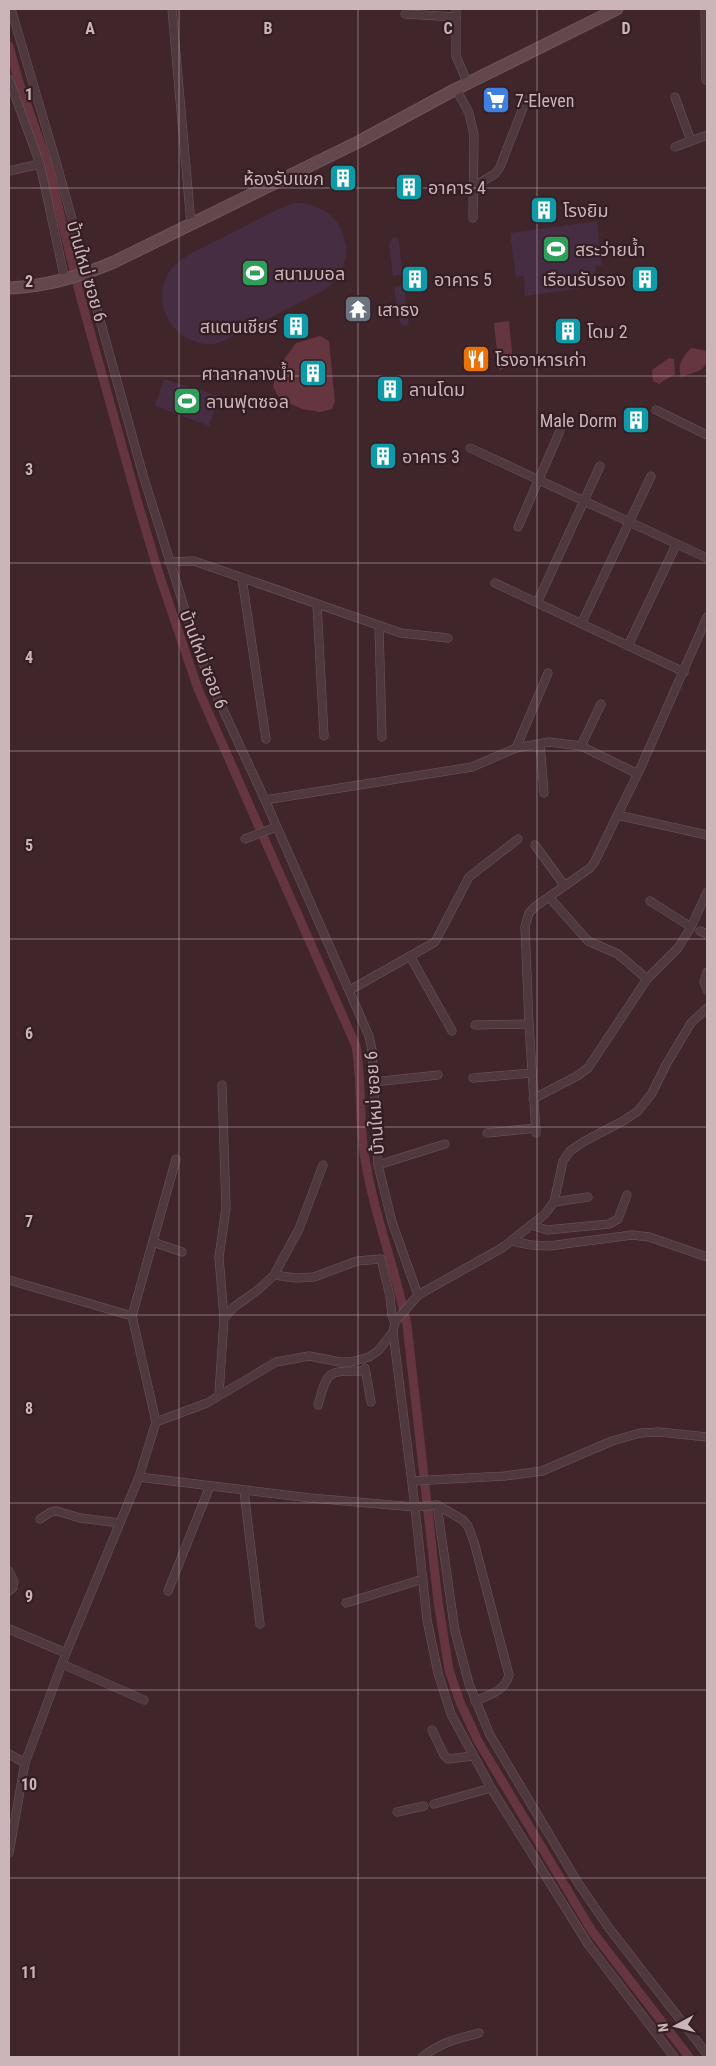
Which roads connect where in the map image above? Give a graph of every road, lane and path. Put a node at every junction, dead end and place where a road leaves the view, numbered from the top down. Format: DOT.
graph roads {
  1 [pos="11,9"];
  2 [pos="172,9"];
  3 [pos="617,9"];
  4 [pos="706,9"];
  5 [pos="456,13"];
  6 [pos="405,14"];
  7 [pos="706,80"];
  8 [pos="10,84"];
  9 [pos="468,84"];
  10 [pos="456,89"];
  11 [pos="675,97"];
  12 [pos="526,100"];
  13 [pos="707,135"];
  14 [pos="691,141"];
  15 [pos="675,147"];
  16 [pos="40,164"];
  17 [pos="9,171"];
  18 [pos="474,186"];
  19 [pos="473,218"];
  20 [pos="191,224"];
  21 [pos="76,277"];
  22 [pos="9,288"];
  23 [pos="656,410"];
  24 [pos="560,431"];
  25 [pos="707,435"];
  26 [pos="470,448"];
  27 [pos="600,466"];
  28 [pos="651,476"];
  29 [pos="537,480"];
  30 [pos="585,502"];
  31 [pos="629,522"];
  32 [pos="518,527"];
  33 [pos="676,545"];
  34 [pos="707,558"];
  35 [pos="169,562"];
  36 [pos="242,578"];
  37 [pos="495,583"];
  38 [pos="537,603"];
  39 [pos="317,604"];
  40 [pos="707,617"];
  41 [pos="582,622"];
  42 [pos="378,626"];
  43 [pos="448,638"];
  44 [pos="628,646"];
  45 [pos="684,672"];
  46 [pos="548,673"];
  47 [pos="601,704"];
  48 [pos="324,736"];
  49 [pos="382,737"];
  50 [pos="266,739"];
  51 [pos="540,744"];
  52 [pos="581,746"];
  53 [pos="516,748"];
  54 [pos="636,773"];
  55 [pos="544,793"];
  56 [pos="265,800"];
  57 [pos="617,815"];
  58 [pos="272,829"];
  59 [pos="707,835"];
  60 [pos="245,839"];
  61 [pos="518,839"];
  62 [pos="535,845"];
  63 [pos="564,885"];
  64 [pos="707,892"];
  65 [pos="549,897"];
  66 [pos="650,901"];
  67 [pos="691,927"];
  68 [pos="410,956"];
  69 [pos="707,972"];
  70 [pos="647,978"];
  71 [pos="350,990"];
  72 [pos="707,990"];
  73 [pos="707,1008"];
  74 [pos="529,1024"];
  75 [pos="475,1025"];
  76 [pos="452,1031"];
  77 [pos="532,1073"];
  78 [pos="438,1075"];
  79 [pos="474,1078"];
  80 [pos="374,1082"];
  81 [pos="222,1085"];
  82 [pos="533,1099"];
  83 [pos="487,1133"];
  84 [pos="445,1144"];
  85 [pos="176,1159"];
  86 [pos="323,1165"];
  87 [pos="378,1165"];
  88 [pos="627,1195"];
  89 [pos="588,1197"];
  90 [pos="554,1202"];
  91 [pos="531,1225"];
  92 [pos="511,1241"];
  93 [pos="153,1242"];
  94 [pos="182,1252"];
  95 [pos="707,1257"];
  96 [pos="274,1275"];
  97 [pos="9,1280"];
  98 [pos="418,1295"];
  99 [pos="132,1316"];
  100 [pos="224,1318"];
  101 [pos="395,1322"];
  102 [pos="393,1332"];
  103 [pos="363,1359"];
  104 [pos="365,1371"];
  105 [pos="218,1394"];
  106 [pos="371,1402"];
  107 [pos="318,1405"];
  108 [pos="156,1422"];
  109 [pos="707,1437"];
  110 [pos="138,1477"];
  111 [pos="416,1481"];
  112 [pos="210,1486"];
  113 [pos="244,1491"];
  114 [pos="435,1505"];
  115 [pos="417,1506"];
  116 [pos="40,1519"];
  117 [pos="120,1523"];
  118 [pos="9,1572"];
  119 [pos="423,1579"];
  120 [pos="9,1591"];
  121 [pos="168,1591"];
  122 [pos="346,1603"];
  123 [pos="260,1624"];
  124 [pos="9,1629"];
  125 [pos="66,1653"];
  126 [pos="62,1664"];
  127 [pos="144,1700"];
  128 [pos="475,1701"];
  129 [pos="432,1730"];
  130 [pos="9,1754"];
  131 [pos="473,1756"];
  132 [pos="25,1763"];
  133 [pos="490,1788"];
  134 [pos="434,1804"];
  135 [pos="424,1806"];
  136 [pos="397,1812"];
  137 [pos="11,1834"];
  138 [pos="9,1854"];
  139 [pos="479,2033"];
  140 [pos="707,2054"];
  141 [pos="422,2057"];
  142 [pos="674,2057"];
  1 -- 21 [label="street, บ้านใหม่ ซอย 6"];
  2 -- 20 [label="street"];
  3 -- 9 [label="main road"];
  4 -- 7 [label="street"];
  5 -- 6 [label="street"];
  5 -- 9 [label="street"];
  8 -- 16 [label="street"];
  9 -- 10 [label="main road"];
  10 -- 18 [label="street"];
  10 -- 20 [label="main road"];
  11 -- 14 [label="street"];
  12 -- 18 [label="street"];
  13 -- 14 [label="street"];
  14 -- 15 [label="street"];
  16 -- 17 [label="street"];
  16 -- 21 [label="street"];
  18 -- 19 [label="street"];
  20 -- 21 [label="main road"];
  21 -- 22 [label="main road"];
  21 -- 35 [label="street, บ้านใหม่ ซอย 6"];
  23 -- 25 [label="street"];
  24 -- 29 [label="street"];
  26 -- 29 [label="street"];
  27 -- 30 [label="street"];
  28 -- 31 [label="street"];
  29 -- 30 [label="street"];
  29 -- 32 [label="street"];
  30 -- 31 [label="street"];
  30 -- 38 [label="street"];
  31 -- 33 [label="street"];
  31 -- 41 [label="street"];
  33 -- 34 [label="street"];
  33 -- 44 [label="street"];
  35 -- 36 [label="street"];
  35 -- 56 [label="street, บ้านใหม่ ซอย 6"];
  36 -- 39 [label="street"];
  36 -- 50 [label="street"];
  37 -- 38 [label="street"];
  38 -- 41 [label="street"];
  39 -- 42 [label="street"];
  39 -- 48 [label="street"];
  40 -- 45 [label="street"];
  41 -- 44 [label="street"];
  42 -- 43 [label="street"];
  42 -- 49 [label="street"];
  44 -- 45 [label="street"];
  45 -- 54 [label="street"];
  46 -- 53 [label="street"];
  47 -- 52 [label="street"];
  51 -- 52 [label="street"];
  51 -- 53 [label="street"];
  51 -- 55 [label="street"];
  52 -- 54 [label="street"];
  53 -- 56 [label="street"];
  54 -- 57 [label="street"];
  56 -- 58 [label="street, บ้านใหม่ ซอย 6"];
  57 -- 59 [label="street"];
  57 -- 63 [label="street"];
  58 -- 60 [label="street"];
  58 -- 71 [label="street, บ้านใหม่ ซอย 6"];
  61 -- 68 [label="street"];
  62 -- 63 [label="street"];
  63 -- 65 [label="street"];
  64 -- 67 [label="street"];
  65 -- 70 [label="street"];
  65 -- 74 [label="street"];
  66 -- 67 [label="street"];
  67 -- 70 [label="street"];
  68 -- 71 [label="street"];
  68 -- 76 [label="street"];
  69 -- 72 [label="street"];
  70 -- 82 [label="street"];
  71 -- 80 [label="street, บ้านใหม่ ซอย 6"];
  73 -- 90 [label="street"];
  74 -- 75 [label="street"];
  74 -- 77 [label="street"];
  77 -- 79 [label="street"];
  77 -- 82 [label="street"];
  78 -- 80 [label="street"];
  80 -- 87 [label="street, บ้านใหม่ ซอย 6"];
  81 -- 100 [label="street"];
  82 -- 83 [label="street"];
  84 -- 87 [label="street"];
  85 -- 93 [label="street"];
  86 -- 96 [label="street"];
  87 -- 98 [label="street, บ้านใหม่ ซอย 6"];
  88 -- 91 [label="street"];
  89 -- 90 [label="street"];
  90 -- 91 [label="street"];
  91 -- 92 [label="street"];
  92 -- 95 [label="street"];
  92 -- 98 [label="street"];
  93 -- 94 [label="street"];
  93 -- 99 [label="street"];
  96 -- 100 [label="street"];
  96 -- 101 [label="street"];
  97 -- 99 [label="street"];
  98 -- 101 [label="street"];
  99 -- 108 [label="street"];
  100 -- 105 [label="street"];
  101 -- 102 [label="street"];
  102 -- 103 [label="street"];
  102 -- 111 [label="street"];
  103 -- 104 [label="street"];
  103 -- 105 [label="street"];
  104 -- 106 [label="street"];
  104 -- 107 [label="street"];
  105 -- 108 [label="street"];
  108 -- 110 [label="street"];
  109 -- 111 [label="street"];
  110 -- 112 [label="street"];
  110 -- 117 [label="street"];
  111 -- 115 [label="street"];
  112 -- 113 [label="street"];
  112 -- 121 [label="street"];
  113 -- 115 [label="street"];
  113 -- 123 [label="street"];
  114 -- 115 [label="street"];
  114 -- 128 [label="street"];
  114 -- 128 [label="street"];
  115 -- 119 [label="street"];
  116 -- 117 [label="street"];
  117 -- 125 [label="street"];
  118 -- 120 [label="street"];
  119 -- 122 [label="street"];
  119 -- 131 [label="street"];
  124 -- 125 [label="street"];
  125 -- 126 [label="street"];
  126 -- 127 [label="street"];
  126 -- 132 [label="street"];
  128 -- 140 [label="street"];
  129 -- 131 [label="street"];
  130 -- 132 [label="street"];
  131 -- 133 [label="street"];
  132 -- 137 [label="street"];
  133 -- 134 [label="street"];
  133 -- 142 [label="street"];
  135 -- 136 [label="street"];
  137 -- 138 [label="street"];
  139 -- 141 [label="street"];
}
